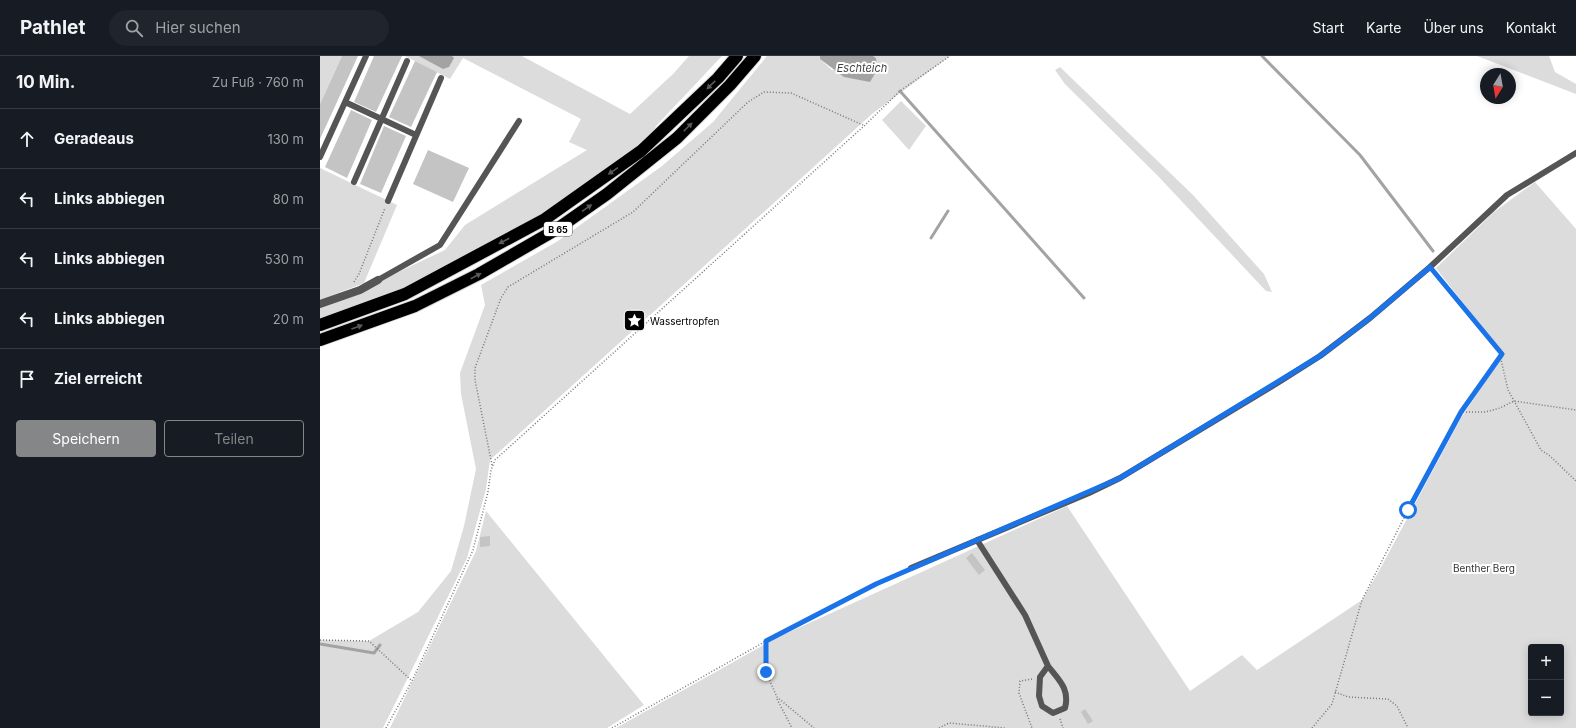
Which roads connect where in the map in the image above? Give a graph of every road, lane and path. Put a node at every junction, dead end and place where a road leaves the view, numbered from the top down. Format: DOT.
graph roads {
  1 [pos="366,56"];
  2 [pos="737,56"];
  3 [pos="755,56"];
  4 [pos="950,56"];
  5 [pos="407,61"];
  6 [pos="441,78"];
  7 [pos="345,102"];
  8 [pos="381,119"];
  9 [pos="519,121"];
  10 [pos="864,126"];
  11 [pos="416,135"];
  12 [pos="1576,153"];
  13 [pos="320,156"];
  14 [pos="354,182"];
  15 [pos="388,201"];
  16 [pos="1430,267"];
  17 [pos="378,280"];
  18 [pos="346,295"];
  19 [pos="320,304"];
  20 [pos="320,325"];
  21 [pos="320,340"];
  22 [pos="1501,355"];
  23 [pos="1514,401"];
  24 [pos="1576,410"];
  25 [pos="1461,412"];
  26 [pos="492,465"];
  27 [pos="1576,481"];
  28 [pos="977,540"];
  29 [pos="911,568"];
  30 [pos="320,640"];
  31 [pos="766,641"];
  32 [pos="1048,666"];
  33 [pos="1040,677"];
  34 [pos="412,681"];
  35 [pos="1335,692"];
  36 [pos="776,697"];
  37 [pos="386,728"];
  38 [pos="612,728"];
  39 [pos="792,728"];
  40 [pos="814,728"];
  41 [pos="939,728"];
  42 [pos="1005,728"];
  43 [pos="1032,728"];
  44 [pos="1312,728"];
  45 [pos="1408,728"];
  1 -- 7 [label="lane"];
  2 -- 20 [label="highway, B 65, one-way"];
  21 -- 3 [label="highway, B 65, one-way"];
  4 -- 10 [label="path"];
  5 -- 8 [label="lane"];
  6 -- 11 [label="lane"];
  7 -- 8 [label="lane"];
  7 -- 13 [label="lane"];
  8 -- 11 [label="lane"];
  8 -- 14 [label="lane"];
  9 -- 17 [label="lane"];
  10 -- 26 [label="path"];
  10 -- 26 [label="path"];
  11 -- 15 [label="lane"];
  12 -- 16 [label="lane"];
  15 -- 18 [label="path"];
  16 -- 22 [label="path"];
  16 -- 28 [label="lane"];
  17 -- 18 [label="street"];
  18 -- 19 [label="street"];
  22 -- 23 [label="path"];
  22 -- 25 [label="path"];
  23 -- 24 [label="path"];
  23 -- 25 [label="path"];
  23 -- 27 [label="path"];
  25 -- 35 [label="path"];
  26 -- 34 [label="path"];
  28 -- 29 [label="lane"];
  28 -- 32 [label="lane"];
  29 -- 31 [label="path"];
  30 -- 34 [label="path"];
  31 -- 36 [label="path"];
  31 -- 38 [label="path"];
  32 -- 33 [label="lane"];
  32 -- 33 [label="lane"];
  33 -- 43 [label="path"];
  34 -- 37 [label="path"];
  35 -- 44 [label="path"];
  35 -- 45 [label="path"];
  36 -- 39 [label="path"];
  36 -- 40 [label="path"];
  41 -- 42 [label="path"];
}
